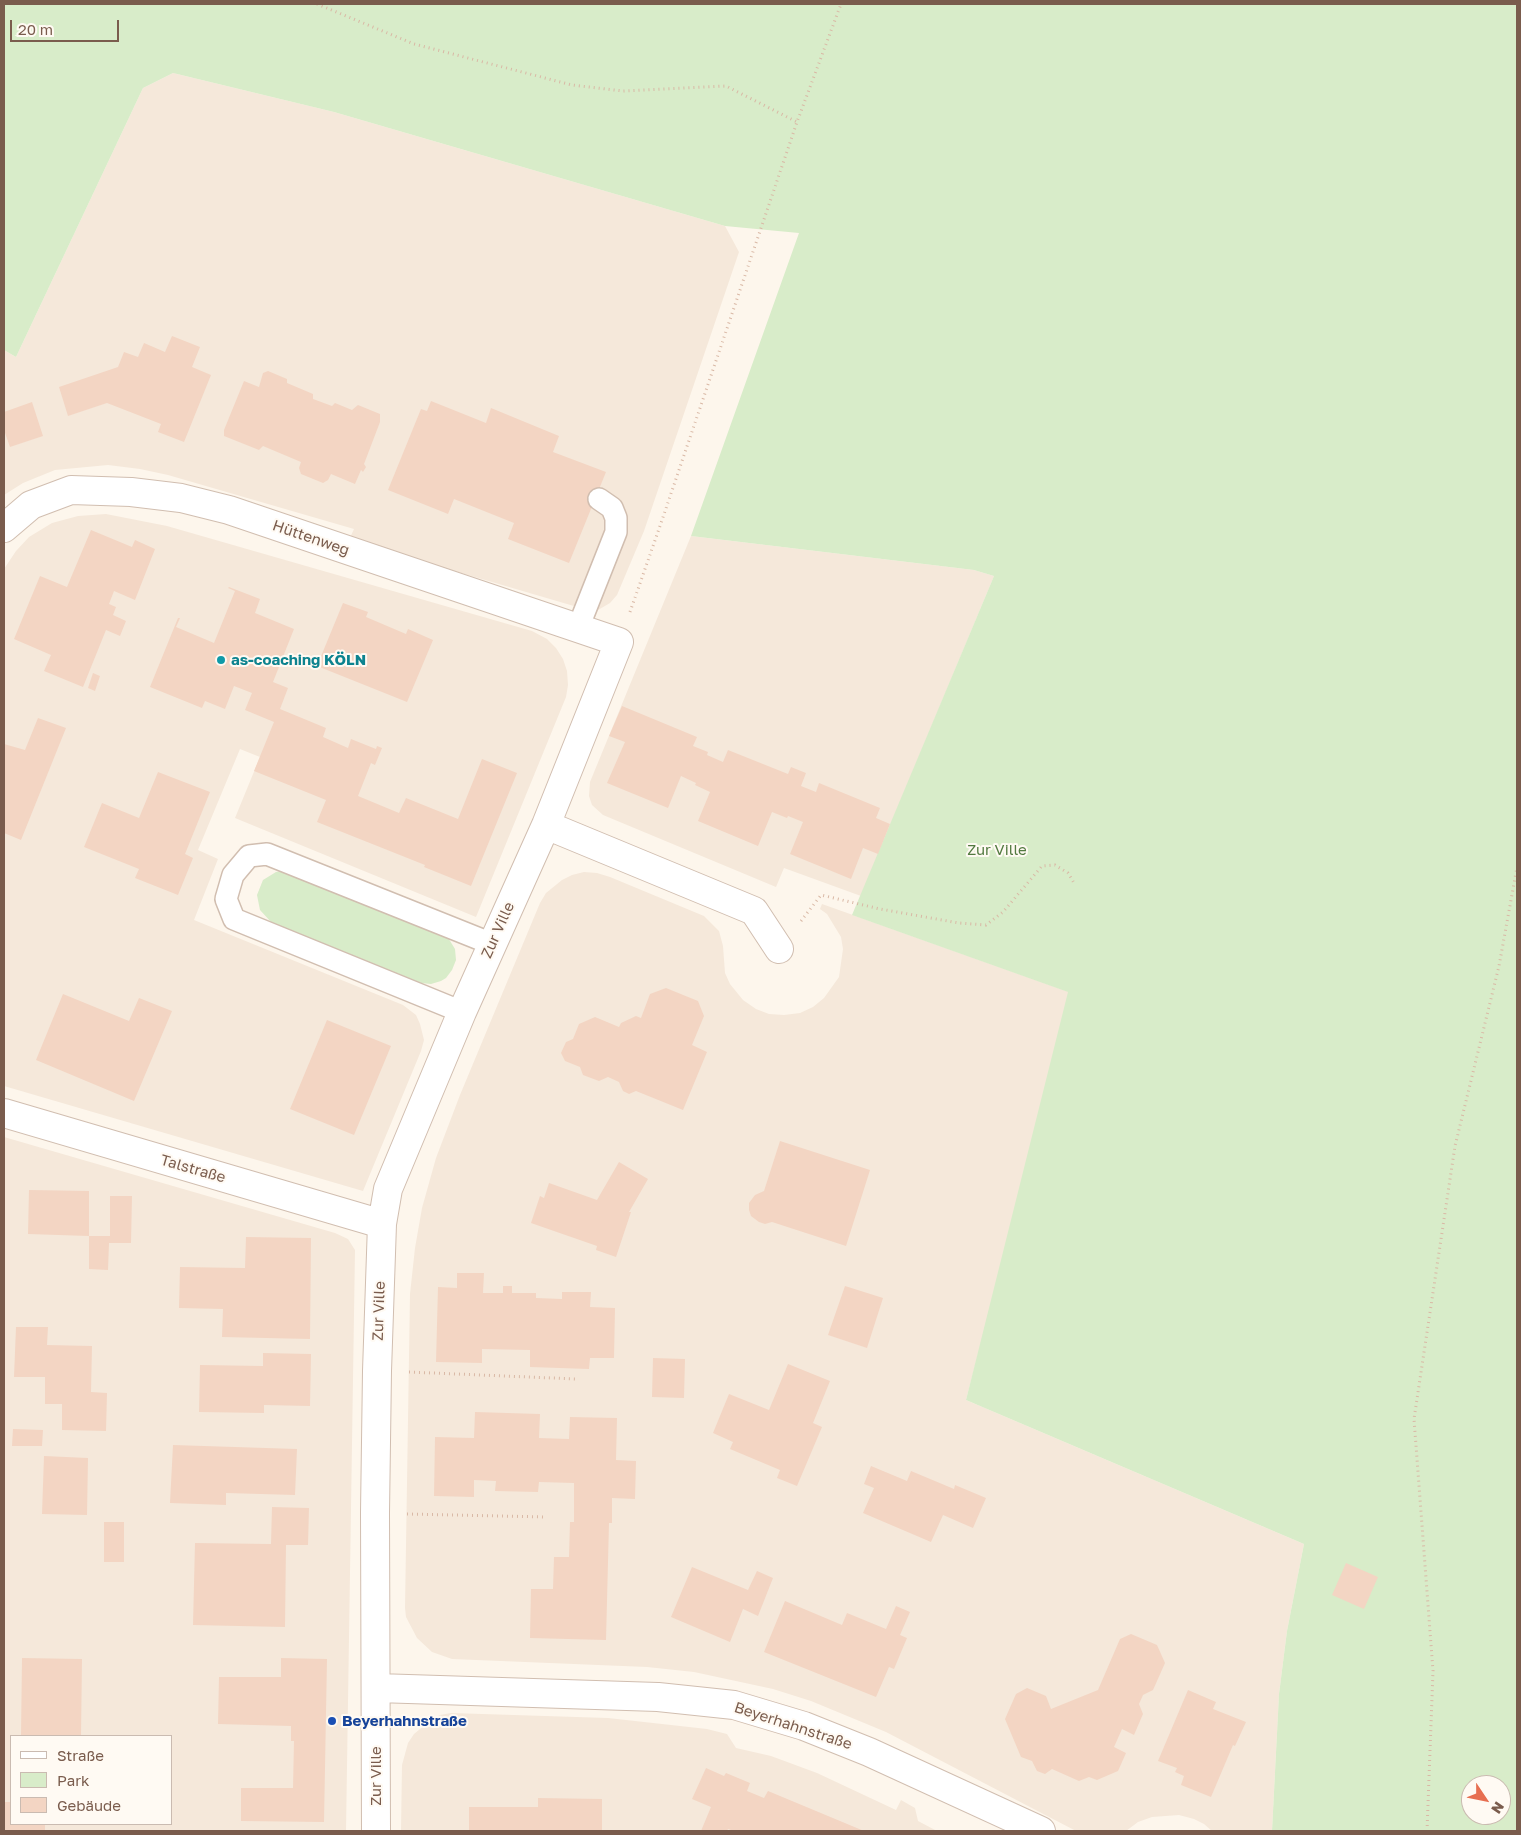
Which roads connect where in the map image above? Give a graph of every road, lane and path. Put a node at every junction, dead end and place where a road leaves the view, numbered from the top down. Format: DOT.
graph roads {
  1 [pos="317,4"];
  2 [pos="841,4"];
  3 [pos="797,122"];
  4 [pos="599,499"];
  5 [pos="4,528"];
  6 [pos="578,628"];
  7 [pos="619,642"];
  8 [pos="546,825"];
  9 [pos="1517,867"];
  10 [pos="1074,883"];
  11 [pos="492,944"];
  12 [pos="779,949"];
  13 [pos="462,1012"];
  14 [pos="4,1113"];
  15 [pos="382,1224"];
  16 [pos="377,1371"];
  17 [pos="576,1379"];
  18 [pos="376,1513"];
  19 [pos="546,1517"];
  20 [pos="377,1688"];
  21 [pos="376,1831"];
  22 [pos="1041,1831"];
  23 [pos="1427,1831"];
  1 -- 3 [label="path"];
  2 -- 3 [label="path"];
  3 -- 7 [label="path"];
  4 -- 6 [label="lane"];
  5 -- 6 [label="street, Hüttenweg"];
  6 -- 7 [label="street, Hüttenweg"];
  7 -- 8 [label="street, Zur Ville"];
  8 -- 11 [label="street, Zur Ville"];
  8 -- 12 [label="street"];
  9 -- 23 [label="path"];
  10 -- 12 [label="path"];
  11 -- 13 [label="street, Zur Ville"];
  11 -- 13 [label="lane"];
  13 -- 15 [label="street, Zur Ville"];
  14 -- 15 [label="street, Talstraße"];
  15 -- 16 [label="street, Zur Ville"];
  16 -- 17 [label="path"];
  16 -- 18 [label="street, Zur Ville"];
  18 -- 19 [label="path"];
  18 -- 20 [label="street, Zur Ville"];
  20 -- 21 [label="street, Zur Ville"];
  20 -- 22 [label="street, Beyerhahnstraße"];
}
